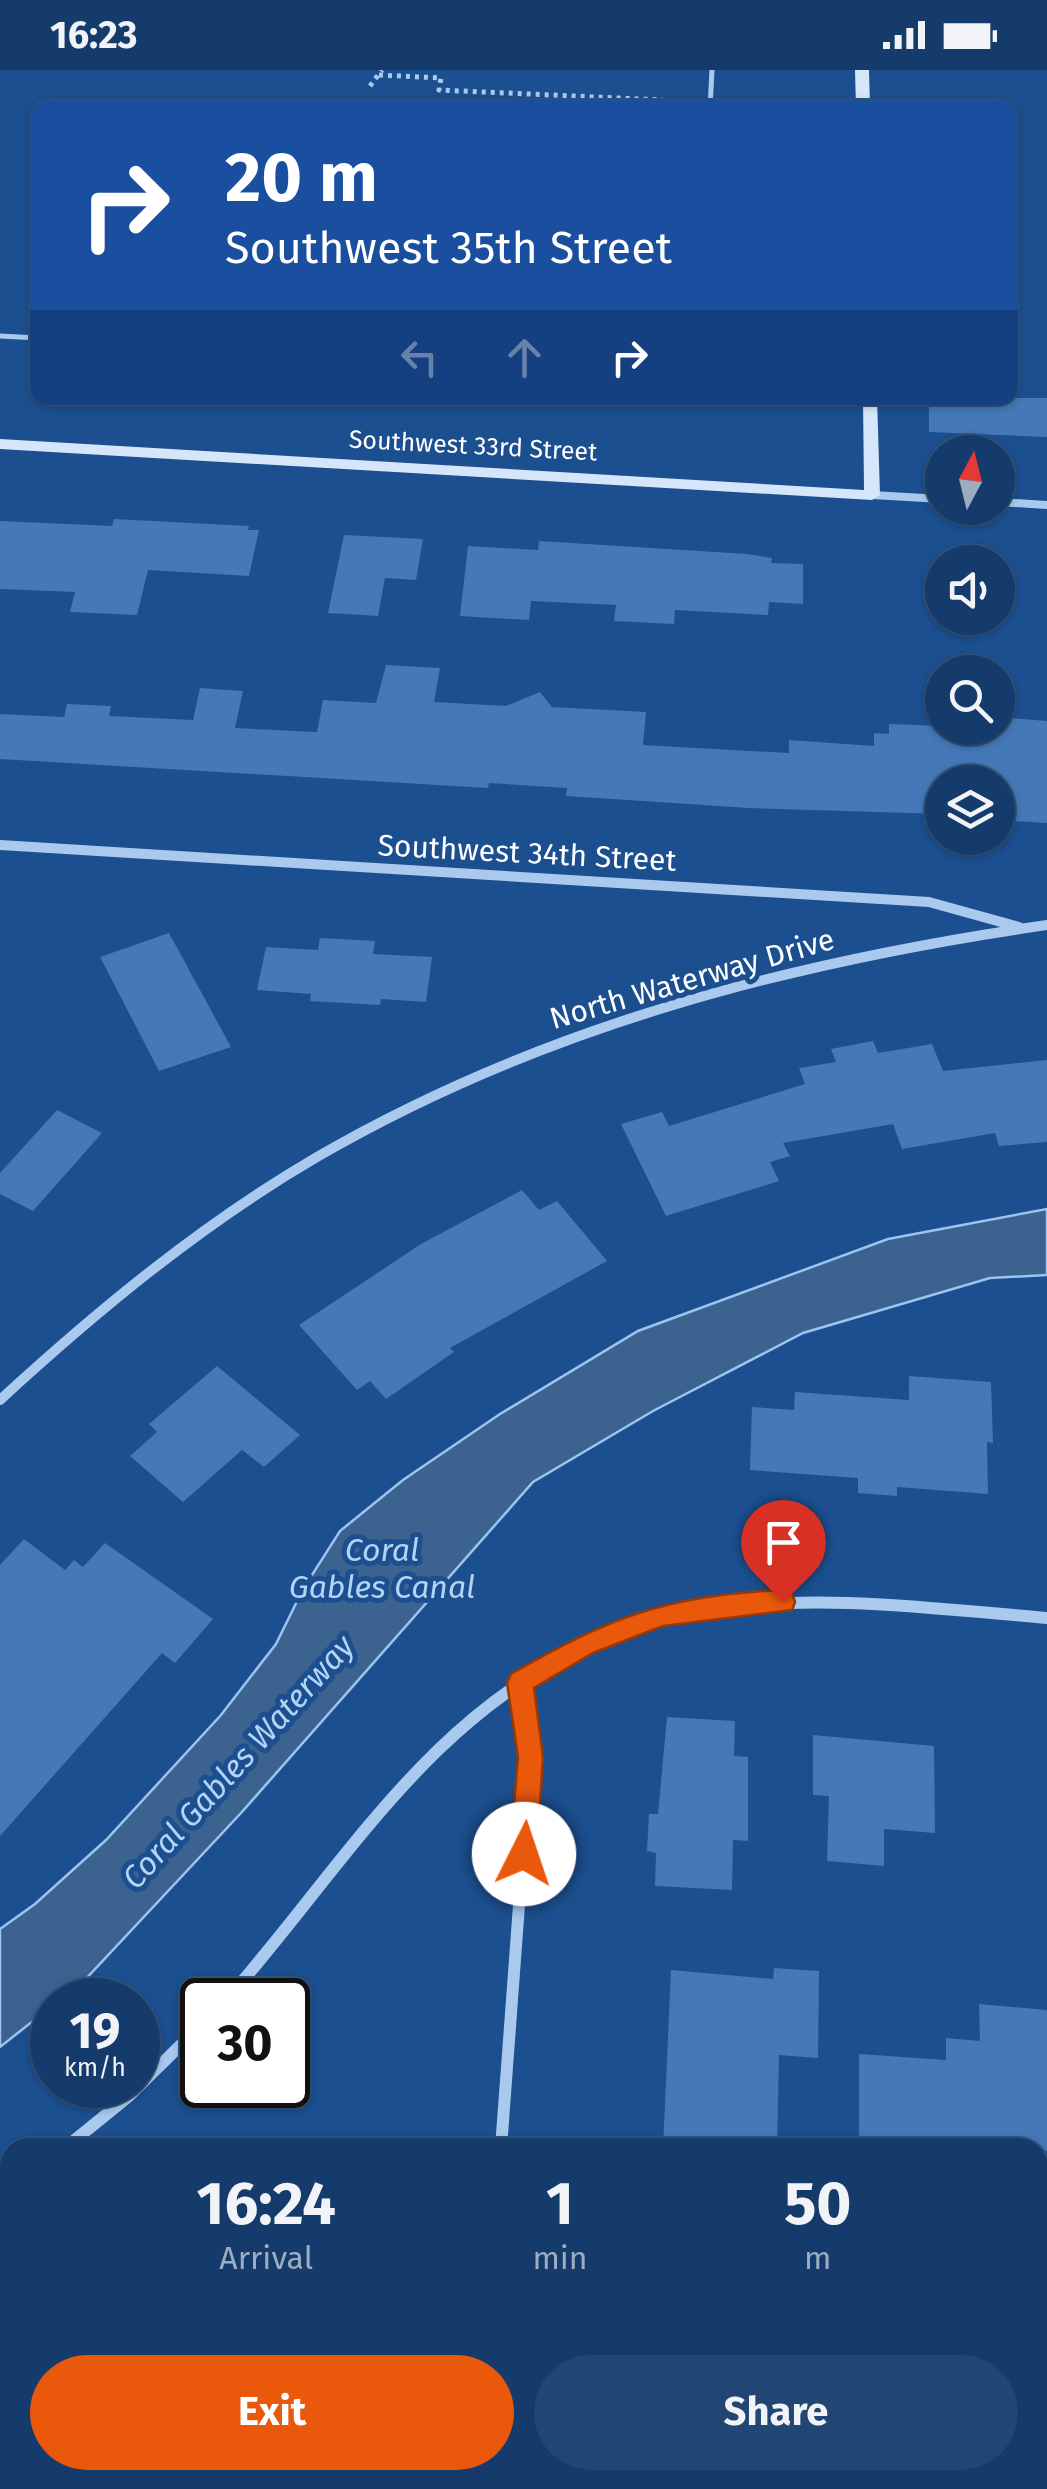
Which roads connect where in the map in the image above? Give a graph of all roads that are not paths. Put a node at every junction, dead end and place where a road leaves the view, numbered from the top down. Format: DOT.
graph roads {
  1 [pos="712,70"];
  2 [pos="862,70"];
  3 [pos="710,100"];
  4 [pos="863,100"];
  5 [pos="0,336"];
  6 [pos="30,338"];
  7 [pos="870,405"];
  8 [pos="0,444"];
  9 [pos="872,494"];
  10 [pos="925,498"];
  11 [pos="1015,503"];
  12 [pos="1047,505"];
  13 [pos="0,845"];
  14 [pos="1047,926"];
  15 [pos="1024,928"];
  16 [pos="0,1400"];
  17 [pos="1047,1618"];
  18 [pos="520,1683"];
  19 [pos="245,1978"];
  20 [pos="180,2046"];
  21 [pos="77,2138"];
  22 [pos="503,2138"];
  1 -- 3 [label="lane"];
  2 -- 4 [label="street"];
  5 -- 6 [label="lane"];
  7 -- 9 [label="street"];
  8 -- 9 [label="street, Southwest 33rd Street"];
  9 -- 10 [label="street, Southwest 33rd Street"];
  11 -- 12 [label="street"];
  13 -- 15 [label="street, Southwest 34th Street"];
  14 -- 15 [label="street, Southwest 34th Street"];
  15 -- 16 [label="street, North Waterway Drive"];
  17 -- 18 [label="street"];
  18 -- 19 [label="street"];
  18 -- 22 [label="street"];
  20 -- 21 [label="street"];
}
